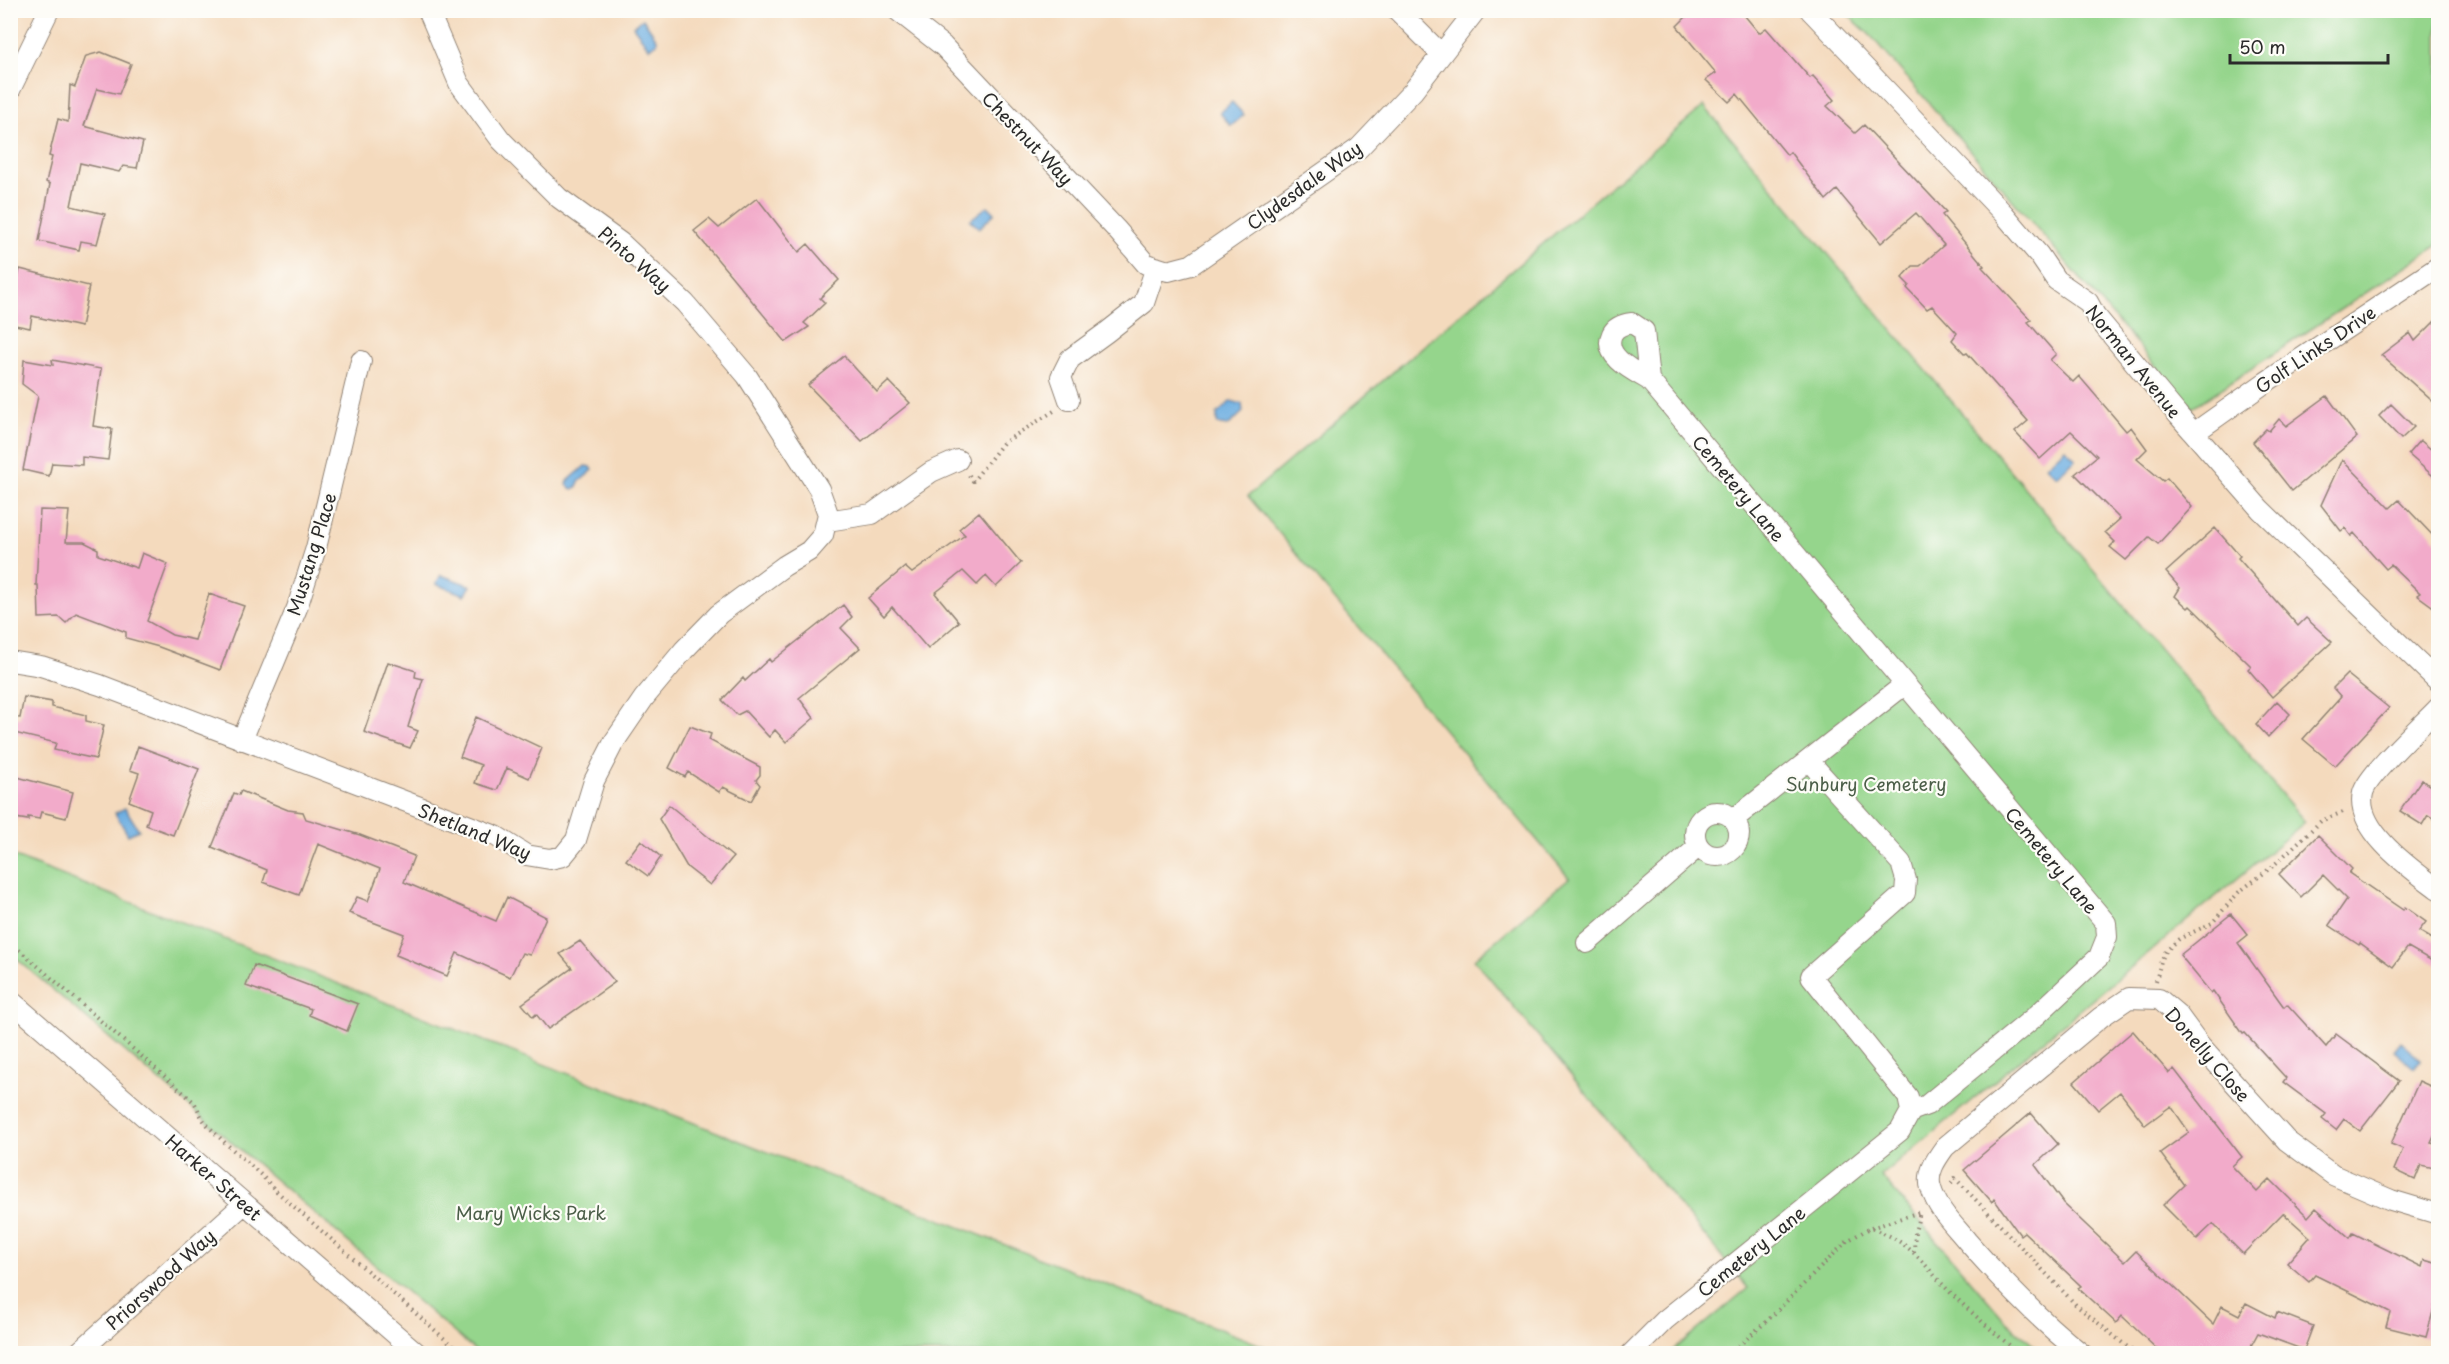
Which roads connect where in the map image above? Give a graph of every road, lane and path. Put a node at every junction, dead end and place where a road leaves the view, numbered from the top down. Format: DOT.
graph roads {
  1 [pos="50,10"];
  2 [pos="428,10"];
  3 [pos="897,10"];
  4 [pos="1397,10"];
  5 [pos="1476,10"];
  6 [pos="1810,10"];
  7 [pos="1441,54"];
  8 [pos="10,90"];
  9 [pos="1156,267"];
  10 [pos="2439,267"];
  11 [pos="361,361"];
  12 [pos="1649,380"];
  13 [pos="1068,400"];
  14 [pos="2194,433"];
  15 [pos="958,460"];
  16 [pos="827,521"];
  17 [pos="10,661"];
  18 [pos="2439,681"];
  19 [pos="1904,685"];
  20 [pos="2439,708"];
  21 [pos="242,740"];
  22 [pos="1809,761"];
  23 [pos="2363,804"];
  24 [pos="1734,819"];
  25 [pos="1698,847"];
  26 [pos="2439,889"];
  27 [pos="10,942"];
  28 [pos="1587,943"];
  29 [pos="2152,999"];
  30 [pos="10,1000"];
  31 [pos="1911,1112"];
  32 [pos="1938,1202"];
  33 [pos="244,1203"];
  34 [pos="1920,1212"];
  35 [pos="2439,1214"];
  36 [pos="1870,1228"];
  37 [pos="1914,1252"];
  38 [pos="76,1353"];
  39 [pos="418,1353"];
  40 [pos="462,1353"];
  41 [pos="1631,1353"];
  42 [pos="1729,1353"];
  43 [pos="2020,1353"];
  44 [pos="2082,1353"];
  45 [pos="2136,1353"];
  1 -- 8 [label="street"];
  2 -- 16 [label="street, Pinto Way"];
  3 -- 9 [label="street, Chestnut Way"];
  4 -- 7 [label="street"];
  5 -- 7 [label="street, Clydesdale Way"];
  6 -- 14 [label="street, Norman Avenue"];
  7 -- 9 [label="street, Clydesdale Way"];
  9 -- 13 [label="street"];
  10 -- 14 [label="street, Golf Links Drive"];
  11 -- 21 [label="street, Mustang Place"];
  12 -- 19 [label="street, Cemetery Lane"];
  13 -- 15 [label="path"];
  14 -- 18 [label="street, Norman Avenue"];
  15 -- 16 [label="street"];
  16 -- 21 [label="street, Shetland Way"];
  17 -- 21 [label="street, Shetland Way"];
  19 -- 22 [label="street"];
  19 -- 31 [label="street, Cemetery Lane"];
  20 -- 23 [label="street"];
  22 -- 24 [label="street"];
  22 -- 31 [label="street"];
  23 -- 26 [label="street"];
  23 -- 29 [label="path"];
  24 -- 25 [label="street"];
  24 -- 25 [label="street"];
  25 -- 28 [label="street"];
  27 -- 40 [label="path"];
  29 -- 32 [label="street, Donelly Close"];
  29 -- 35 [label="street, Donelly Close"];
  30 -- 33 [label="street, Harker Street"];
  31 -- 41 [label="street, Cemetery Lane"];
  32 -- 34 [label="path"];
  32 -- 44 [label="street"];
  32 -- 45 [label="path"];
  33 -- 38 [label="street, Priorswood Way"];
  33 -- 39 [label="street, Harker Street"];
  34 -- 36 [label="path"];
  34 -- 37 [label="path"];
  36 -- 37 [label="path"];
  36 -- 42 [label="path"];
  37 -- 43 [label="path"];
}
